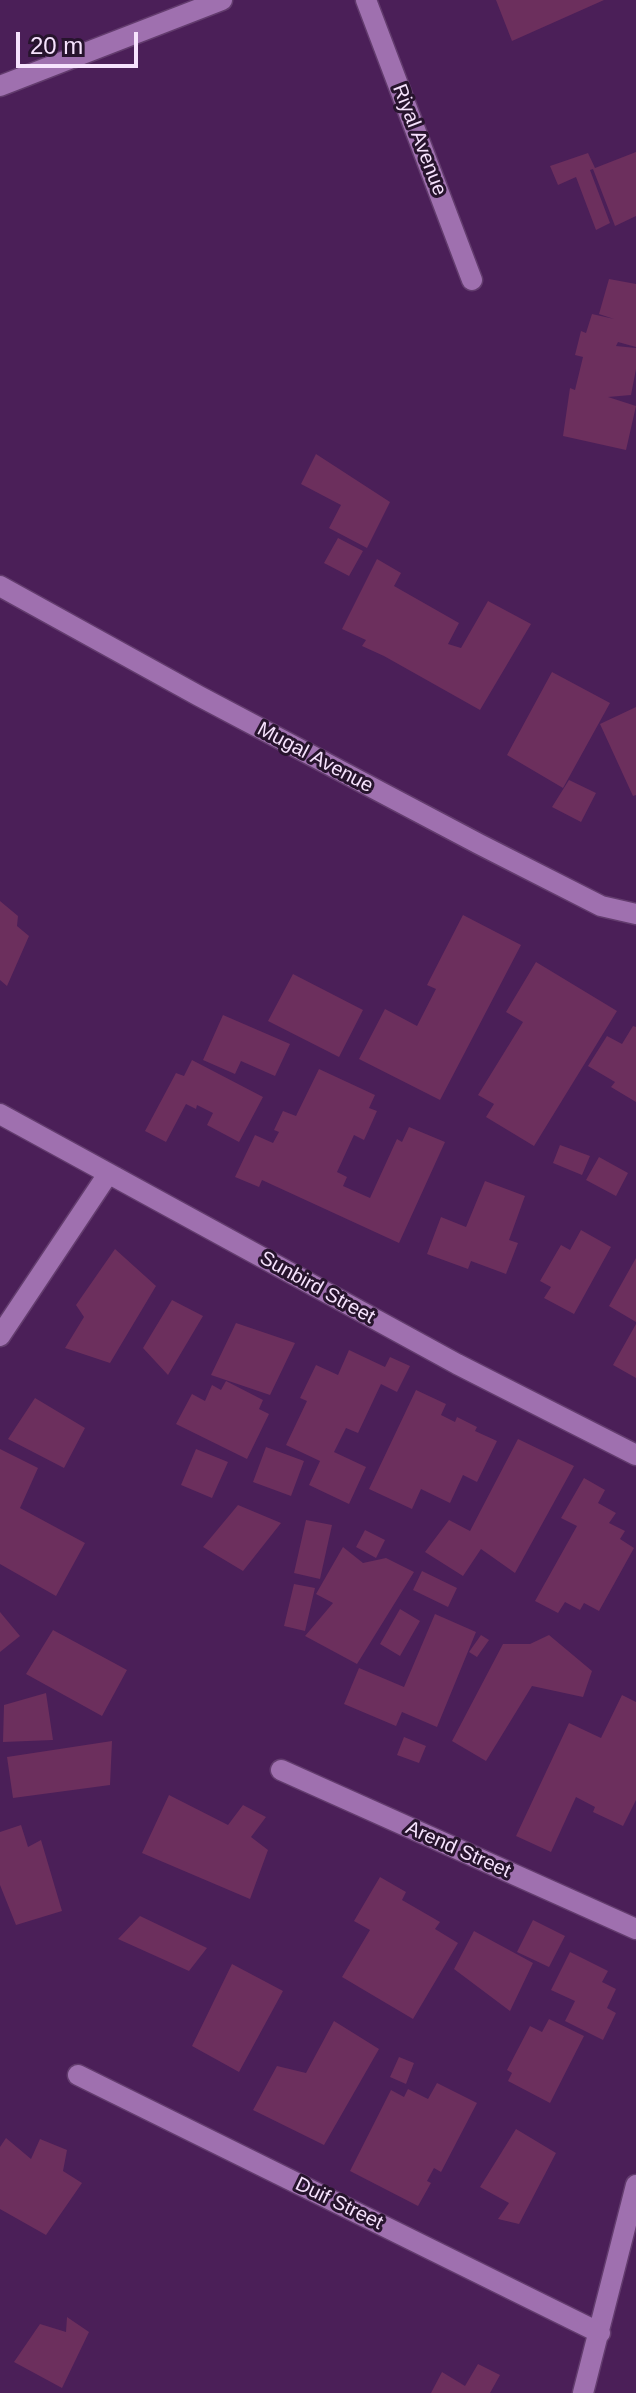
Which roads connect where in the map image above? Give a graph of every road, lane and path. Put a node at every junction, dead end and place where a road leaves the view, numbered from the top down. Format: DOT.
graph roads {
  1 [pos="222,0"];
  2 [pos="366,0"];
  3 [pos="0,86"];
  4 [pos="472,280"];
  5 [pos="0,586"];
  6 [pos="636,914"];
  7 [pos="0,1114"];
  8 [pos="108,1174"];
  9 [pos="0,1336"];
  10 [pos="636,1455"];
  11 [pos="281,1770"];
  12 [pos="636,1929"];
  13 [pos="78,2075"];
  14 [pos="636,2185"];
  15 [pos="600,2333"];
  16 [pos="583,2393"];
  1 -- 3 [label="street"];
  2 -- 4 [label="street, Riyal Avenue"];
  5 -- 6 [label="street, Mugal Avenue"];
  7 -- 8 [label="street, Sunbird Street"];
  8 -- 9 [label="street"];
  8 -- 10 [label="street, Sunbird Street"];
  11 -- 12 [label="street, Arend Street"];
  13 -- 15 [label="street, Duif Street"];
  14 -- 15 [label="street"];
  15 -- 16 [label="street"];
}
